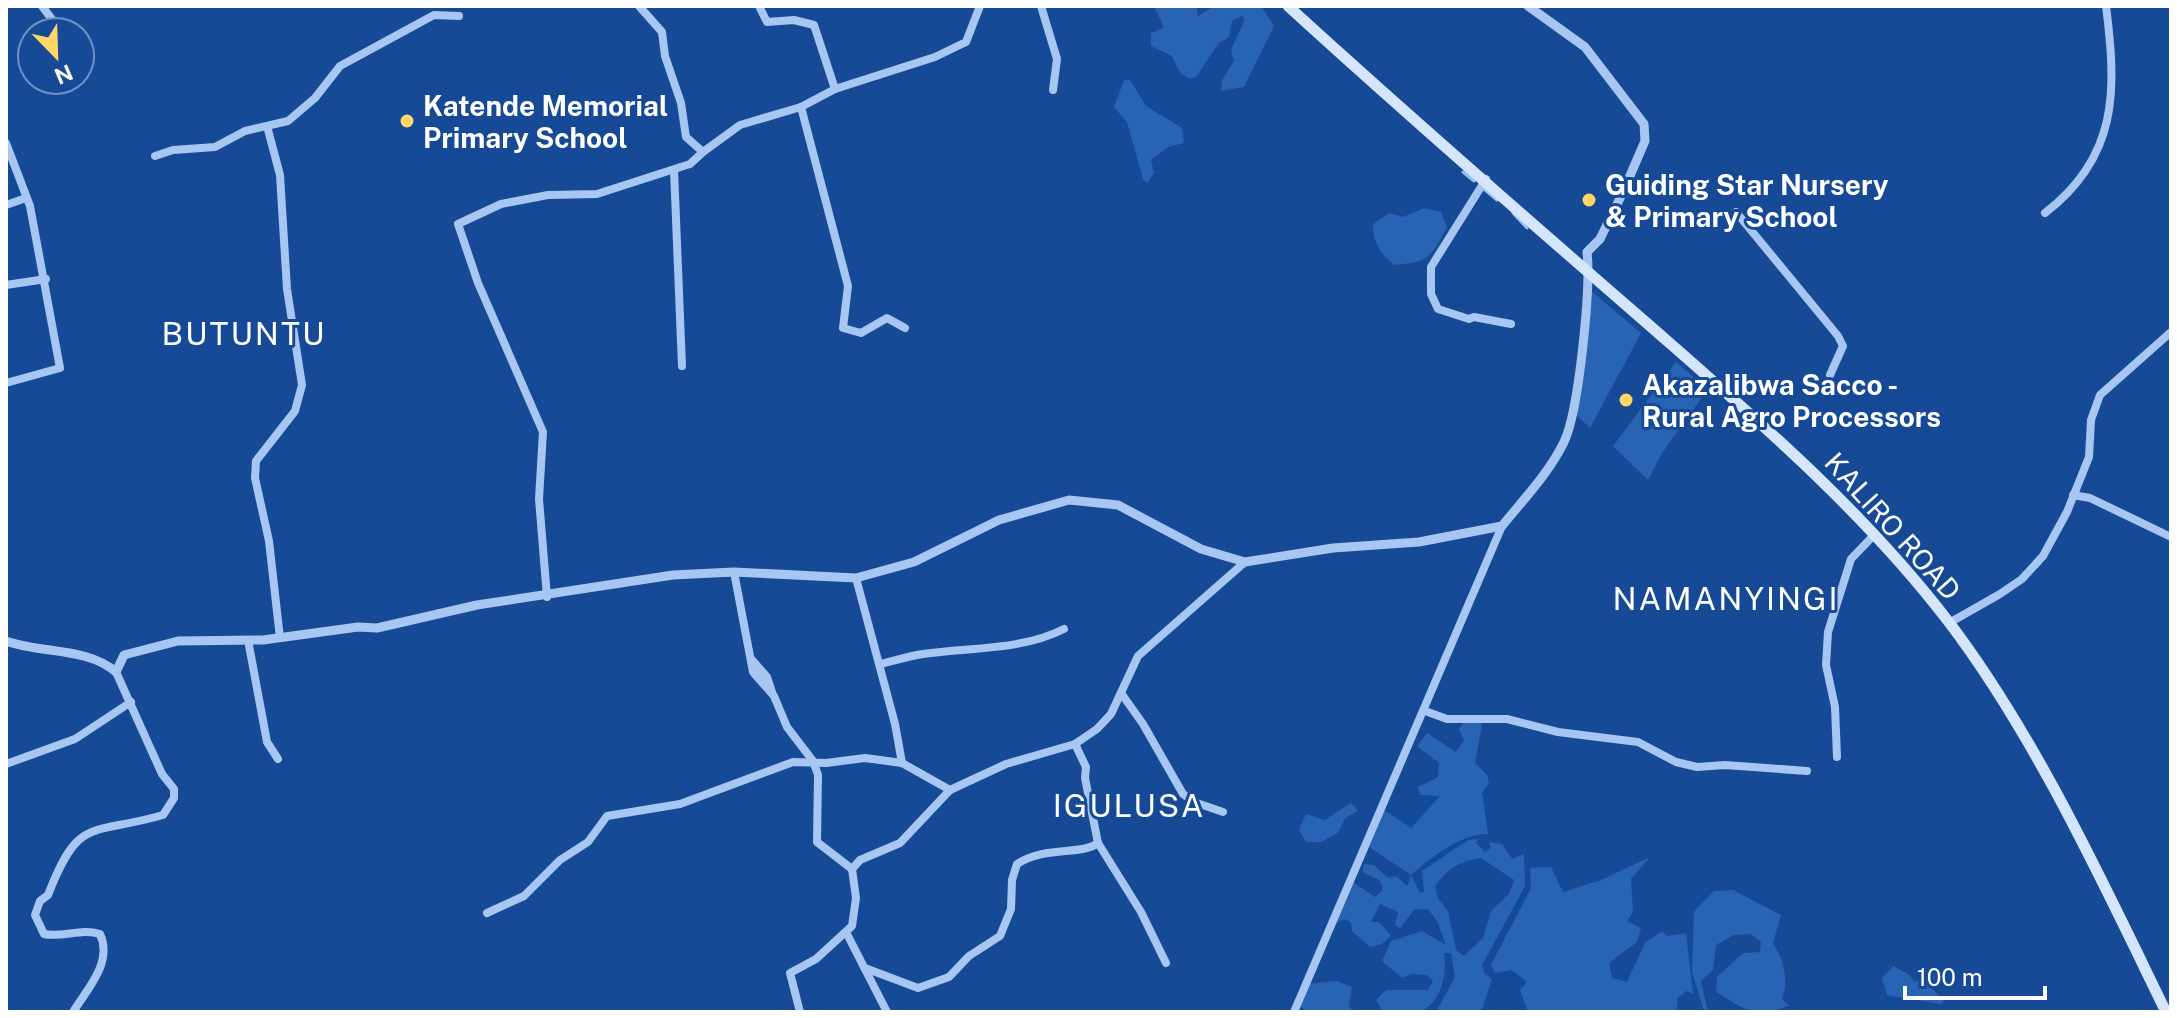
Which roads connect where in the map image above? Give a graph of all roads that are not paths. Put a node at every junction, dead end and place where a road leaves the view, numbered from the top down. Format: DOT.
graph roads {
  1 [pos="639,6"];
  2 [pos="759,6"];
  3 [pos="980,6"];
  4 [pos="1041,6"];
  5 [pos="1288,6"];
  6 [pos="1528,6"];
  7 [pos="2106,6"];
  8 [pos="459,16"];
  9 [pos="835,89"];
  10 [pos="1053,90"];
  11 [pos="801,107"];
  12 [pos="267,126"];
  13 [pos="6,143"];
  14 [pos="703,152"];
  15 [pos="155,156"];
  16 [pos="674,170"];
  17 [pos="1486,179"];
  18 [pos="26,198"];
  19 [pos="6,205"];
  20 [pos="1736,212"];
  21 [pos="2045,213"];
  22 [pos="1589,273"];
  23 [pos="46,279"];
  24 [pos="6,285"];
  25 [pos="1511,324"];
  26 [pos="905,328"];
  27 [pos="2171,332"];
  28 [pos="682,366"];
  29 [pos="1830,375"];
  30 [pos="6,383"];
  31 [pos="2073,495"];
  32 [pos="1502,526"];
  33 [pos="1875,534"];
  34 [pos="2171,537"];
  35 [pos="1245,562"];
  36 [pos="734,572"];
  37 [pos="856,578"];
  38 [pos="547,597"];
  39 [pos="1949,623"];
  40 [pos="1064,629"];
  41 [pos="280,638"];
  42 [pos="248,640"];
  43 [pos="6,641"];
  44 [pos="124,655"];
  45 [pos="100,658"];
  46 [pos="880,664"];
  47 [pos="116,672"];
  48 [pos="1121,693"];
  49 [pos="131,702"];
  50 [pos="1425,711"];
  51 [pos="1075,744"];
  52 [pos="1837,757"];
  53 [pos="278,759"];
  54 [pos="813,761"];
  55 [pos="902,763"];
  56 [pos="6,764"];
  57 [pos="1807,771"];
  58 [pos="950,790"];
  59 [pos="1223,812"];
  60 [pos="1098,843"];
  61 [pos="852,869"];
  62 [pos="487,913"];
  63 [pos="847,934"];
  64 [pos="1166,963"];
  65 [pos="865,968"];
  66 [pos="73,1012"];
  67 [pos="800,1012"];
  68 [pos="887,1012"];
  69 [pos="1294,1012"];
  70 [pos="2166,1012"];
  1 -- 14 [label="street"];
  2 -- 9 [label="street"];
  3 -- 9 [label="street"];
  4 -- 10 [label="street"];
  5 -- 17 [label="main road, KALIRO ROAD"];
  6 -- 22 [label="street"];
  7 -- 21 [label="street"];
  8 -- 12 [label="street"];
  9 -- 11 [label="street"];
  11 -- 14 [label="street"];
  11 -- 26 [label="street"];
  12 -- 15 [label="street"];
  12 -- 41 [label="street"];
  13 -- 18 [label="street"];
  14 -- 16 [label="street"];
  16 -- 28 [label="street"];
  16 -- 38 [label="street"];
  17 -- 22 [label="main road, KALIRO ROAD"];
  17 -- 25 [label="street"];
  18 -- 19 [label="street"];
  18 -- 23 [label="street"];
  20 -- 29 [label="street"];
  22 -- 32 [label="street"];
  22 -- 33 [label="main road, KALIRO ROAD"];
  23 -- 24 [label="street"];
  23 -- 30 [label="street"];
  27 -- 31 [label="street"];
  31 -- 34 [label="street"];
  31 -- 39 [label="street"];
  32 -- 35 [label="street"];
  32 -- 50 [label="street"];
  33 -- 39 [label="main road, KALIRO ROAD"];
  33 -- 52 [label="street"];
  35 -- 37 [label="street"];
  35 -- 48 [label="street"];
  36 -- 37 [label="street"];
  36 -- 38 [label="street"];
  36 -- 54 [label="street"];
  37 -- 46 [label="street"];
  38 -- 41 [label="street"];
  39 -- 70 [label="main road, KALIRO ROAD"];
  40 -- 46 [label="street"];
  41 -- 42 [label="street"];
  42 -- 44 [label="street"];
  42 -- 53 [label="street"];
  43 -- 45 [label="street"];
  44 -- 45 [label="street"];
  44 -- 47 [label="street"];
  45 -- 47 [label="street"];
  46 -- 55 [label="street"];
  47 -- 49 [label="street"];
  48 -- 51 [label="street"];
  48 -- 59 [label="street"];
  49 -- 56 [label="street"];
  49 -- 66 [label="street"];
  50 -- 57 [label="street"];
  50 -- 69 [label="street"];
  51 -- 58 [label="street"];
  51 -- 60 [label="street"];
  54 -- 55 [label="street"];
  54 -- 61 [label="street"];
  54 -- 62 [label="street"];
  55 -- 58 [label="street"];
  58 -- 61 [label="street"];
  60 -- 64 [label="street"];
  60 -- 65 [label="street"];
  61 -- 63 [label="street"];
  63 -- 65 [label="street"];
  63 -- 67 [label="street"];
  65 -- 68 [label="street"];
}
